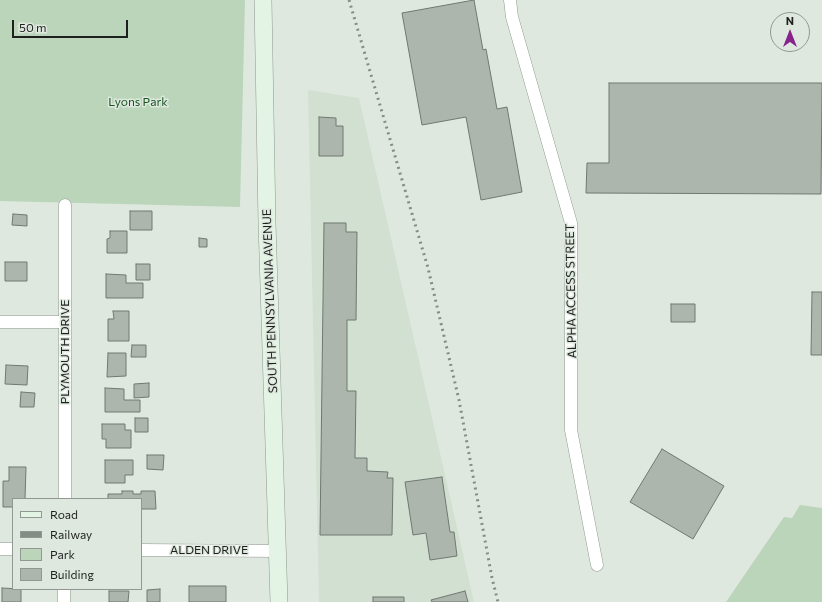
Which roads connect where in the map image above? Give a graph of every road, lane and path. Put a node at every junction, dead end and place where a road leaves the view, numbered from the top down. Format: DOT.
graph roads {
  1 [pos="263,0"];
  2 [pos="510,0"];
  3 [pos="65,206"];
  4 [pos="0,322"];
  5 [pos="64,322"];
  6 [pos="65,498"];
  7 [pos="0,548"];
  8 [pos="12,549"];
  9 [pos="142,550"];
  10 [pos="278,551"];
  11 [pos="597,565"];
  12 [pos="64,590"];
  13 [pos="64,602"];
  14 [pos="279,602"];
  1 -- 10 [label="main road, SOUTH PENNSYLVANIA AVENUE"];
  2 -- 11 [label="street, ALPHA ACCESS STREET"];
  3 -- 5 [label="street, PLYMOUTH DRIVE"];
  4 -- 5 [label="street"];
  5 -- 6 [label="street, PLYMOUTH DRIVE"];
  7 -- 8 [label="street"];
  9 -- 10 [label="street, ALDEN DRIVE"];
  10 -- 14 [label="main road, SOUTH PENNSYLVANIA AVENUE"];
  12 -- 13 [label="street"];
}
